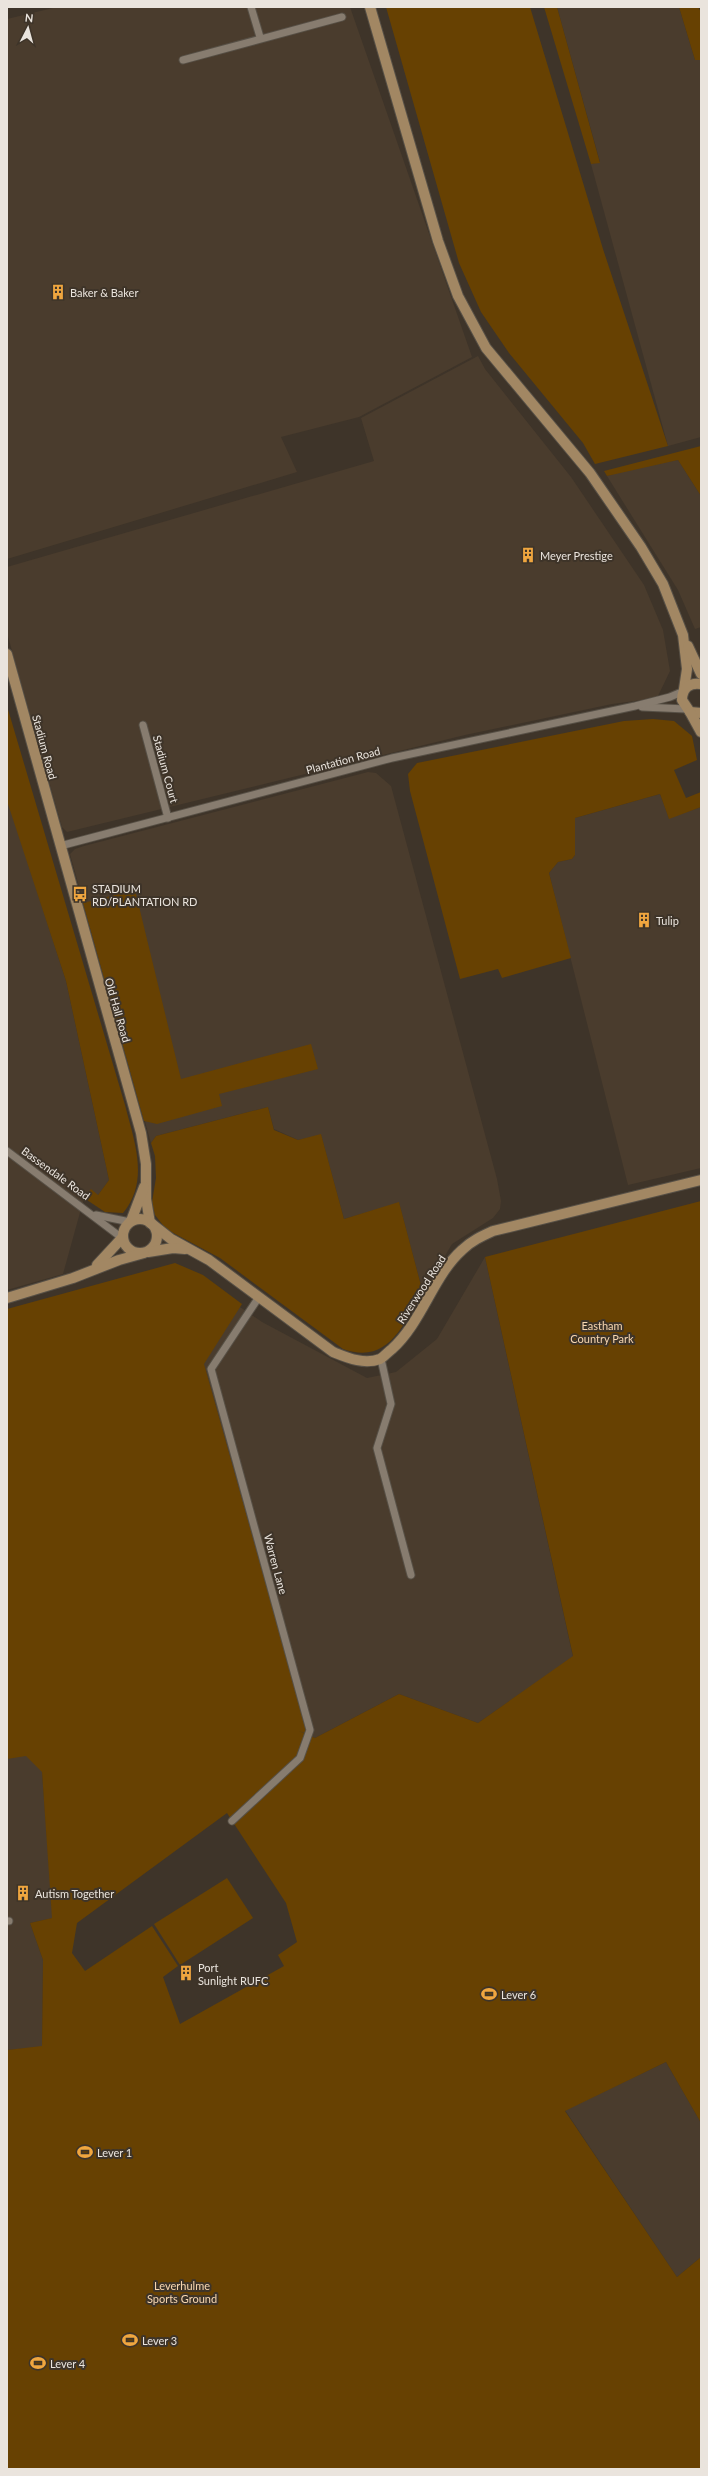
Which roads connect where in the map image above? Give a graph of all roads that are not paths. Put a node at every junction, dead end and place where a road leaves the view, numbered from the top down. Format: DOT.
graph roads {
  1 [pos="251,7"];
  2 [pos="370,7"];
  3 [pos="342,17"];
  4 [pos="260,37"];
  5 [pos="183,60"];
  6 [pos="683,635"];
  7 [pos="7,654"];
  8 [pos="701,674"];
  9 [pos="701,684"];
  10 [pos="684,690"];
  11 [pos="635,706"];
  12 [pos="688,711"];
  13 [pos="701,713"];
  14 [pos="143,725"];
  15 [pos="701,732"];
  16 [pos="168,818"];
  17 [pos="60,846"];
  18 [pos="7,1151"];
  19 [pos="701,1180"];
  20 [pos="146,1181"];
  21 [pos="92,1214"];
  22 [pos="130,1222"];
  23 [pos="151,1223"];
  24 [pos="122,1238"];
  25 [pos="191,1251"];
  26 [pos="144,1253"];
  27 [pos="87,1272"];
  28 [pos="259,1297"];
  29 [pos="7,1298"];
  30 [pos="381,1359"];
  31 [pos="411,1575"];
  32 [pos="232,1821"];
  1 -- 4 [label="street"];
  2 -- 6 [label="street"];
  3 -- 4 [label="street"];
  4 -- 5 [label="street"];
  6 -- 8 [label="street"];
  6 -- 10 [label="street"];
  7 -- 17 [label="street, Stadium Road"];
  9 -- 10 [label="street"];
  10 -- 11 [label="street, Plantation Road"];
  10 -- 12 [label="street"];
  11 -- 12 [label="street, Plantation Road"];
  11 -- 16 [label="street, Plantation Road"];
  12 -- 13 [label="street"];
  12 -- 15 [label="street"];
  14 -- 16 [label="street, Stadium Court"];
  16 -- 17 [label="street, Plantation Road"];
  17 -- 20 [label="street, Old Hall Road"];
  18 -- 21 [label="street, Bassendale Road"];
  19 -- 30 [label="street, Riverwood Road"];
  20 -- 22 [label="street, Old Hall Road"];
  20 -- 23 [label="street, Old Hall Road"];
  21 -- 22 [label="street, Bassendale Road"];
  21 -- 24 [label="street, Bassendale Road"];
  22 -- 23 [label="street"];
  22 -- 24 [label="street"];
  23 -- 25 [label="street"];
  23 -- 26 [label="street"];
  24 -- 26 [label="street"];
  24 -- 27 [label="street"];
  25 -- 26 [label="street"];
  25 -- 28 [label="street"];
  26 -- 27 [label="street"];
  27 -- 29 [label="street"];
  28 -- 30 [label="street"];
  28 -- 32 [label="street, Warren Lane"];
  30 -- 31 [label="street"];
}
